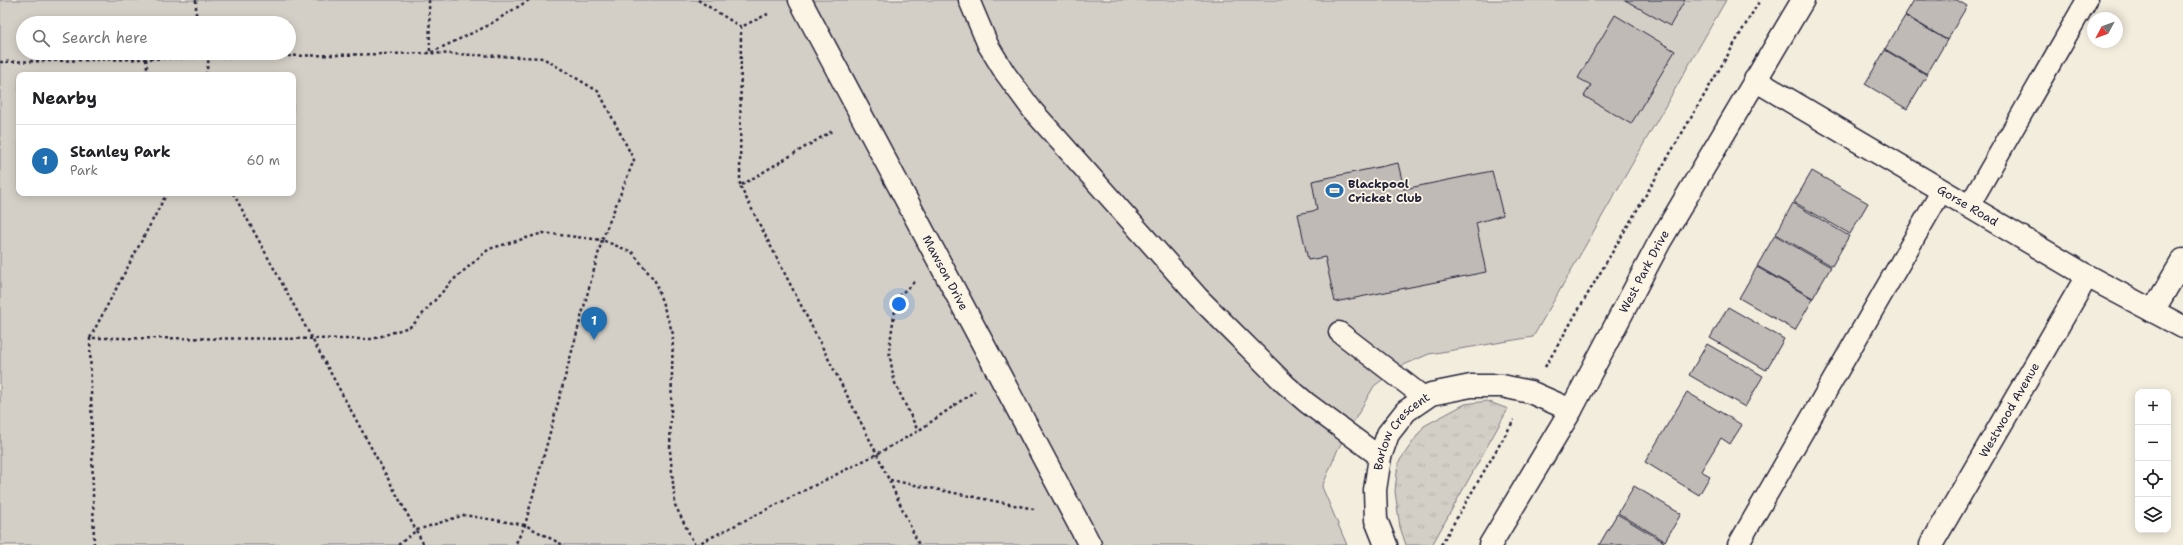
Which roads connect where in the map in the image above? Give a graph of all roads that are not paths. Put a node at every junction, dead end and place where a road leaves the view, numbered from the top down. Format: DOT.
graph roads {
  1 [pos="800,0"];
  2 [pos="969,0"];
  3 [pos="1803,0"];
  4 [pos="2087,0"];
  5 [pos="1754,80"];
  6 [pos="1942,190"];
  7 [pos="1969,206"];
  8 [pos="2183,260"];
  9 [pos="2087,276"];
  10 [pos="2153,311"];
  11 [pos="2183,327"];
  12 [pos="1340,332"];
  13 [pos="1425,398"];
  14 [pos="1571,410"];
  15 [pos="1380,457"];
  16 [pos="1090,545"];
  17 [pos="1386,545"];
  18 [pos="1490,545"];
  19 [pos="1738,545"];
  20 [pos="1931,545"];
  1 -- 16 [label="street, Mawson Drive"];
  2 -- 15 [label="lane"];
  3 -- 5 [label="street, West Park Drive"];
  4 -- 7 [label="lane"];
  5 -- 6 [label="street, Gorse Road"];
  5 -- 14 [label="street, West Park Drive"];
  6 -- 7 [label="street, Gorse Road"];
  6 -- 19 [label="lane"];
  7 -- 9 [label="street, Gorse Road"];
  8 -- 10 [label="street"];
  9 -- 10 [label="street, Gorse Road"];
  9 -- 20 [label="street, Westwood Avenue"];
  10 -- 11 [label="street, Gorse Road"];
  12 -- 13 [label="lane"];
  13 -- 14 [label="street, Barlow Crescent"];
  13 -- 15 [label="street, Barlow Crescent"];
  14 -- 18 [label="street, West Park Drive"];
  15 -- 17 [label="street, Barlow Crescent"];
}
